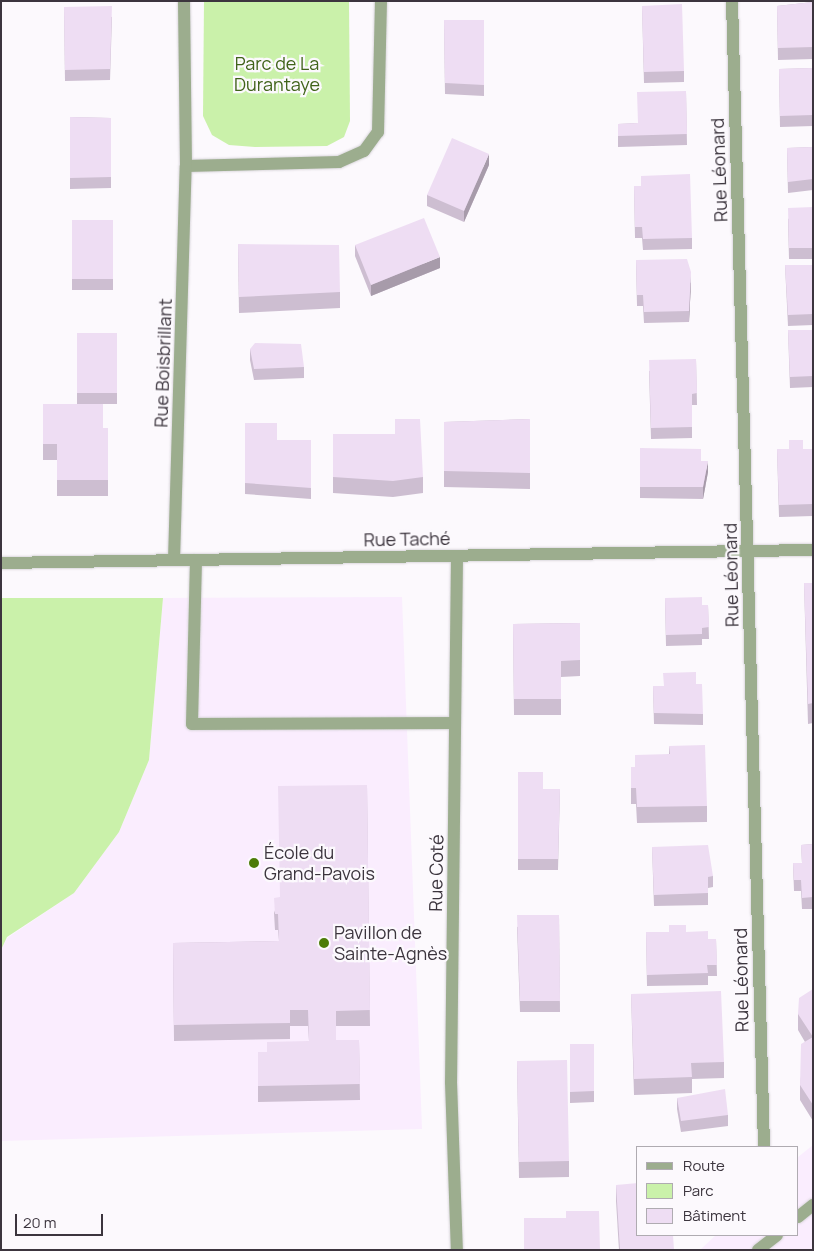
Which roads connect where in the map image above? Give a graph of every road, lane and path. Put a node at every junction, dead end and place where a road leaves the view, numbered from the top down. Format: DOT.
graph roads {
  1 [pos="184,1"];
  2 [pos="381,1"];
  3 [pos="732,1"];
  4 [pos="186,166"];
  5 [pos="813,550"];
  6 [pos="748,552"];
  7 [pos="457,556"];
  8 [pos="174,560"];
  9 [pos="196,560"];
  10 [pos="1,563"];
  11 [pos="455,723"];
  12 [pos="764,1146"];
  13 [pos="813,1205"];
  14 [pos="799,1216"];
  15 [pos="776,1236"];
  16 [pos="457,1250"];
  17 [pos="758,1250"];
  1 -- 4 [label="street, Rue Boisbrillant"];
  2 -- 4 [label="street"];
  3 -- 6 [label="street, Rue Léonard"];
  4 -- 8 [label="street, Rue Boisbrillant"];
  5 -- 6 [label="street, Rue Taché"];
  6 -- 7 [label="street, Rue Taché"];
  6 -- 12 [label="street, Rue Léonard"];
  7 -- 9 [label="street, Rue Taché"];
  7 -- 11 [label="street, Rue Coté"];
  8 -- 9 [label="street, Rue Taché"];
  8 -- 10 [label="street, Rue Taché"];
  9 -- 11 [label="street"];
  11 -- 16 [label="street, Rue Coté"];
  13 -- 14 [label="street"];
  15 -- 17 [label="street"];
}
